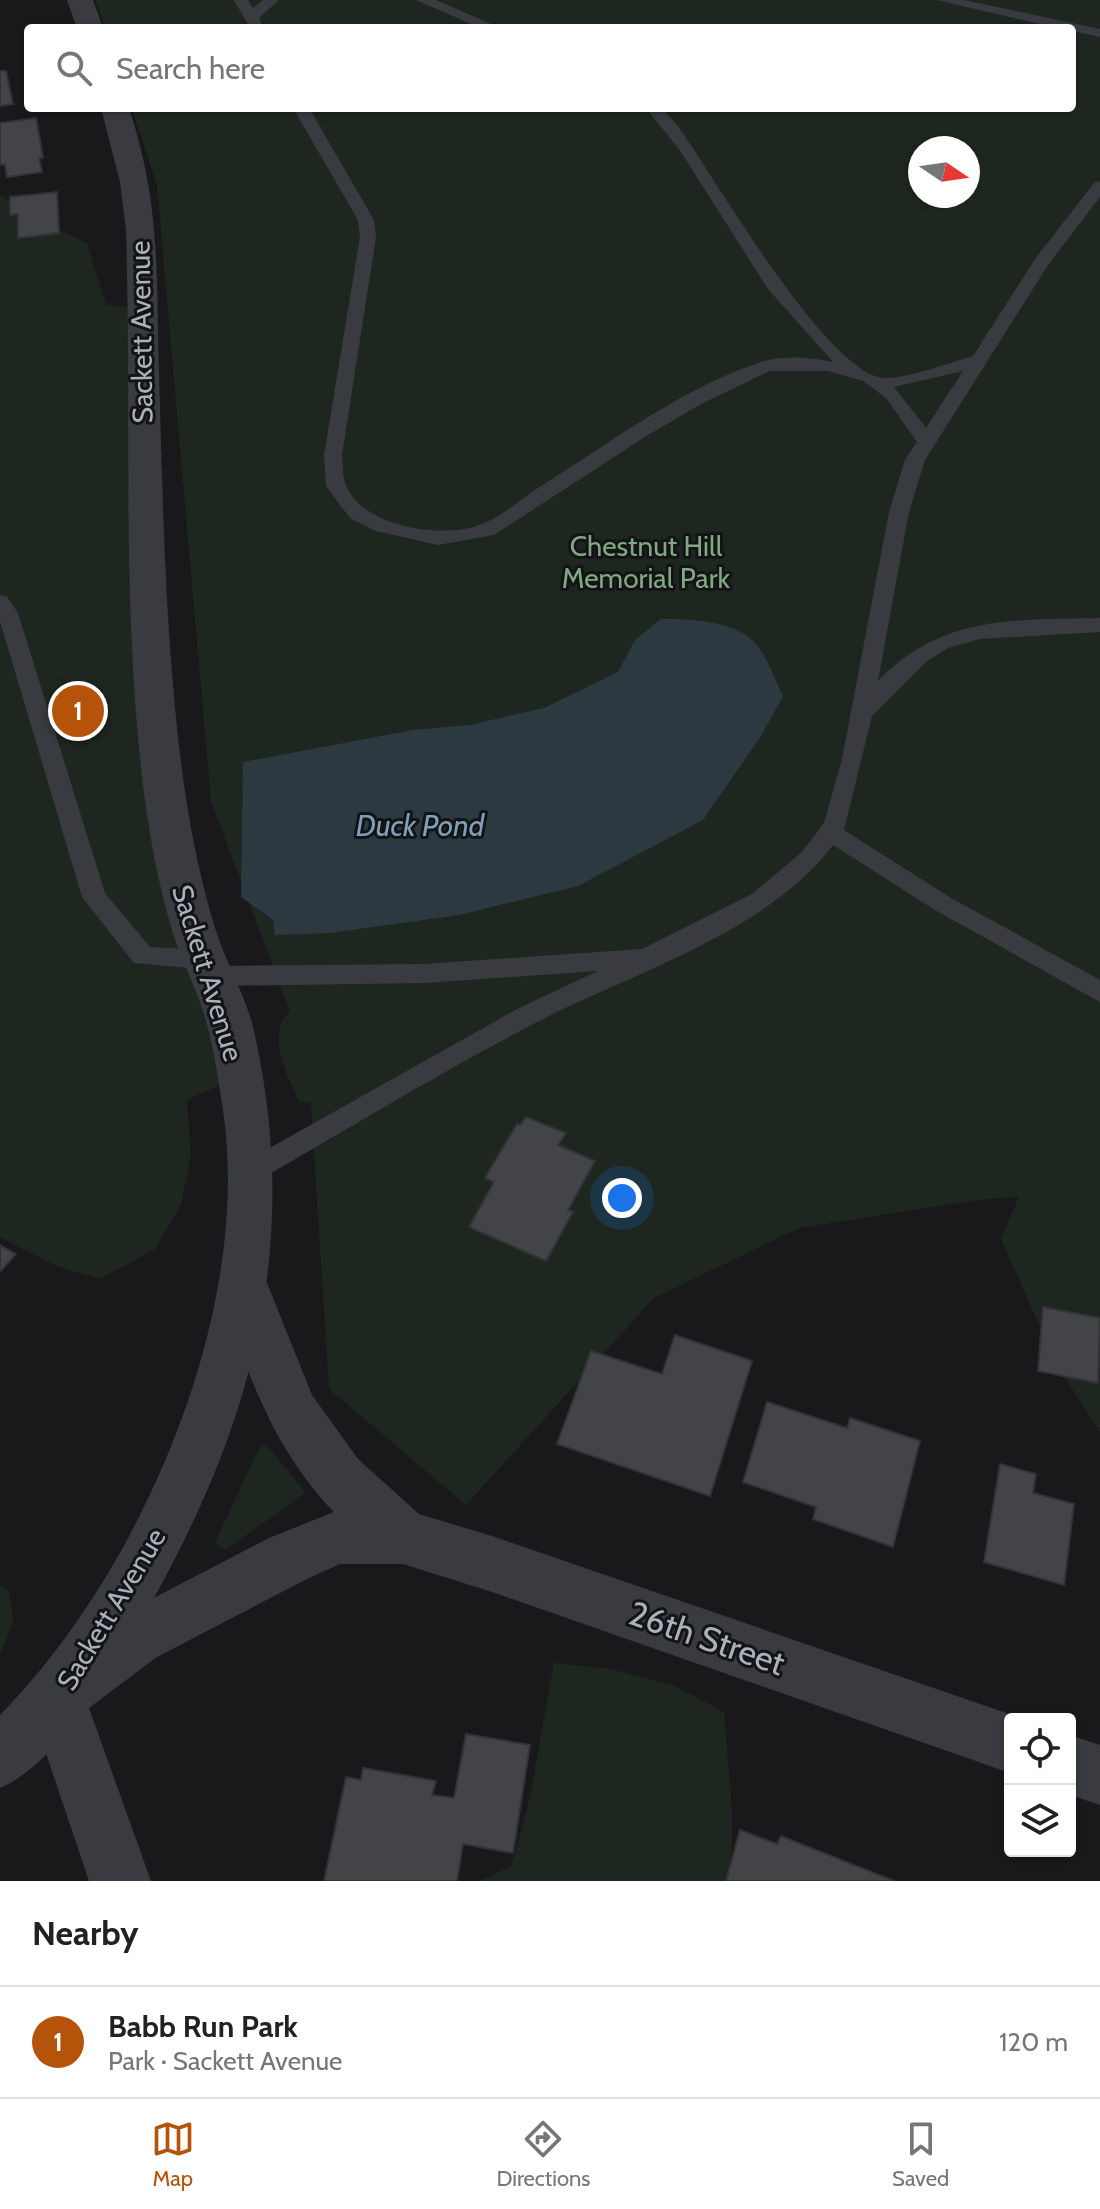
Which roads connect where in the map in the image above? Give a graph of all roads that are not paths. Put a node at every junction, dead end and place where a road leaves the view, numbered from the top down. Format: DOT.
graph roads {
  1 [pos="80,0"];
  2 [pos="241,0"];
  3 [pos="272,0"];
  4 [pos="423,0"];
  5 [pos="944,0"];
  6 [pos="254,22"];
  7 [pos="89,24"];
  8 [pos="483,24"];
  9 [pos="1057,24"];
  10 [pos="1076,28"];
  11 [pos="1100,33"];
  12 [pos="116,112"];
  13 [pos="303,112"];
  14 [pos="657,112"];
  15 [pos="1100,186"];
  16 [pos="978,360"];
  17 [pos="852,371"];
  18 [pos="879,384"];
  19 [pos="927,443"];
  20 [pos="0,602"];
  21 [pos="1100,625"];
  22 [pos="861,713"];
  23 [pos="831,833"];
  24 [pos="657,954"];
  25 [pos="208,968"];
  26 [pos="1100,992"];
  27 [pos="250,1172"];
  28 [pos="245,1289"];
  29 [pos="403,1537"];
  30 [pos="56,1697"];
  31 [pos="1004,1741"];
  32 [pos="0,1758"];
  33 [pos="1076,1767"];
  34 [pos="1100,1775"];
  35 [pos="120,1881"];
  1 -- 7 [label="street"];
  2 -- 6 [label="lane"];
  3 -- 6 [label="lane"];
  4 -- 8 [label="lane"];
  5 -- 9 [label="lane"];
  10 -- 11 [label="lane"];
  12 -- 25 [label="street, Sackett Avenue"];
  13 -- 17 [label="lane"];
  14 -- 17 [label="lane"];
  15 -- 16 [label="lane"];
  16 -- 18 [label="lane"];
  16 -- 19 [label="lane"];
  17 -- 18 [label="lane"];
  18 -- 19 [label="lane"];
  19 -- 22 [label="lane"];
  20 -- 25 [label="lane"];
  21 -- 22 [label="lane"];
  22 -- 23 [label="lane"];
  23 -- 24 [label="lane"];
  23 -- 26 [label="lane"];
  24 -- 25 [label="lane"];
  24 -- 27 [label="lane"];
  25 -- 27 [label="street, Sackett Avenue"];
  27 -- 28 [label="street, Sackett Avenue"];
  28 -- 29 [label="street, 26th Street"];
  28 -- 30 [label="street, Sackett Avenue"];
  29 -- 30 [label="street, 26th Street"];
  29 -- 31 [label="street, 26th Street"];
  30 -- 32 [label="street"];
  30 -- 35 [label="street, Sackett Avenue"];
  33 -- 34 [label="street"];
}
